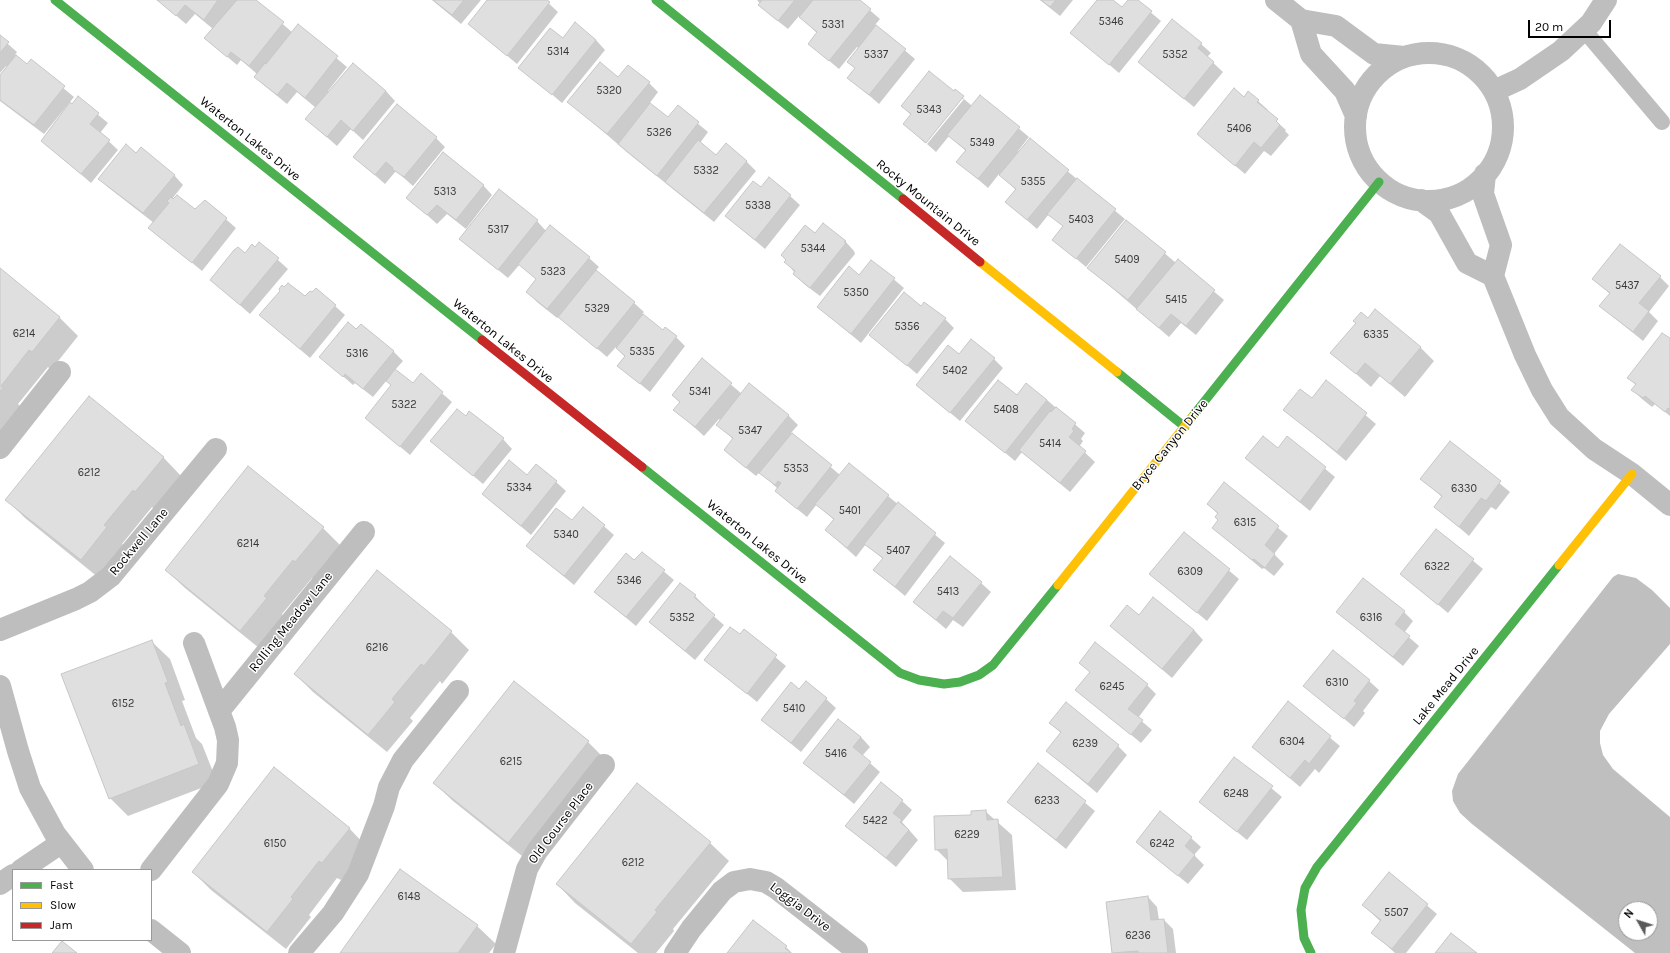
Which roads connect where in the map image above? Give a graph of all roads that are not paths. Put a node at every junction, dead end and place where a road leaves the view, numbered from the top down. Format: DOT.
graph roads {
  1 [pos="55,0"];
  2 [pos="656,0"];
  3 [pos="1276,0"];
  4 [pos="1606,0"];
  5 [pos="1301,20"];
  6 [pos="1584,30"];
  7 [pos="1404,57"];
  8 [pos="1494,91"];
  9 [pos="1356,116"];
  10 [pos="1662,122"];
  11 [pos="1485,174"];
  12 [pos="1379,182"];
  13 [pos="1421,200"];
  14 [pos="1493,276"];
  15 [pos="60,372"];
  16 [pos="1185,427"];
  17 [pos="0,448"];
  18 [pos="216,448"];
  19 [pos="1632,474"];
  20 [pos="1670,505"];
  21 [pos="364,532"];
  22 [pos="0,630"];
  23 [pos="194,643"];
  24 [pos="944,684"];
  25 [pos="0,686"];
  26 [pos="458,691"];
  27 [pos="219,711"];
  28 [pos="604,765"];
  29 [pos="61,842"];
  30 [pos="22,869"];
  31 [pos="82,869"];
  32 [pos="152,869"];
  33 [pos="12,876"];
  34 [pos="0,884"];
  35 [pos="152,931"];
  36 [pos="857,951"];
  37 [pos="180,953"];
  38 [pos="299,953"];
  39 [pos="504,953"];
  40 [pos="674,953"];
  41 [pos="1311,953"];
  1 -- 24 [label="street, Waterton Lakes Drive"];
  2 -- 16 [label="street, Rocky Mountain Drive"];
  3 -- 5 [label="street"];
  4 -- 6 [label="street"];
  5 -- 7 [label="street"];
  5 -- 9 [label="street"];
  6 -- 8 [label="street"];
  6 -- 10 [label="lane"];
  7 -- 8 [label="street"];
  7 -- 9 [label="street"];
  8 -- 11 [label="street"];
  9 -- 12 [label="street"];
  11 -- 13 [label="street"];
  11 -- 14 [label="street"];
  12 -- 13 [label="street"];
  12 -- 16 [label="street, Bryce Canyon Drive"];
  13 -- 14 [label="street"];
  14 -- 19 [label="street"];
  15 -- 17 [label="street"];
  16 -- 24 [label="street, Bryce Canyon Drive"];
  18 -- 22 [label="street, Rockwell Lane"];
  19 -- 20 [label="street"];
  19 -- 41 [label="street, Lake Mead Drive"];
  21 -- 27 [label="street, Rolling Meadow Lane"];
  23 -- 27 [label="street"];
  25 -- 29 [label="street"];
  26 -- 38 [label="street"];
  27 -- 32 [label="street"];
  28 -- 39 [label="street, Old Course Place"];
  29 -- 30 [label="street"];
  29 -- 31 [label="street"];
  33 -- 34 [label="street"];
  35 -- 37 [label="street"];
  36 -- 40 [label="street, Loggia Drive"];
}
